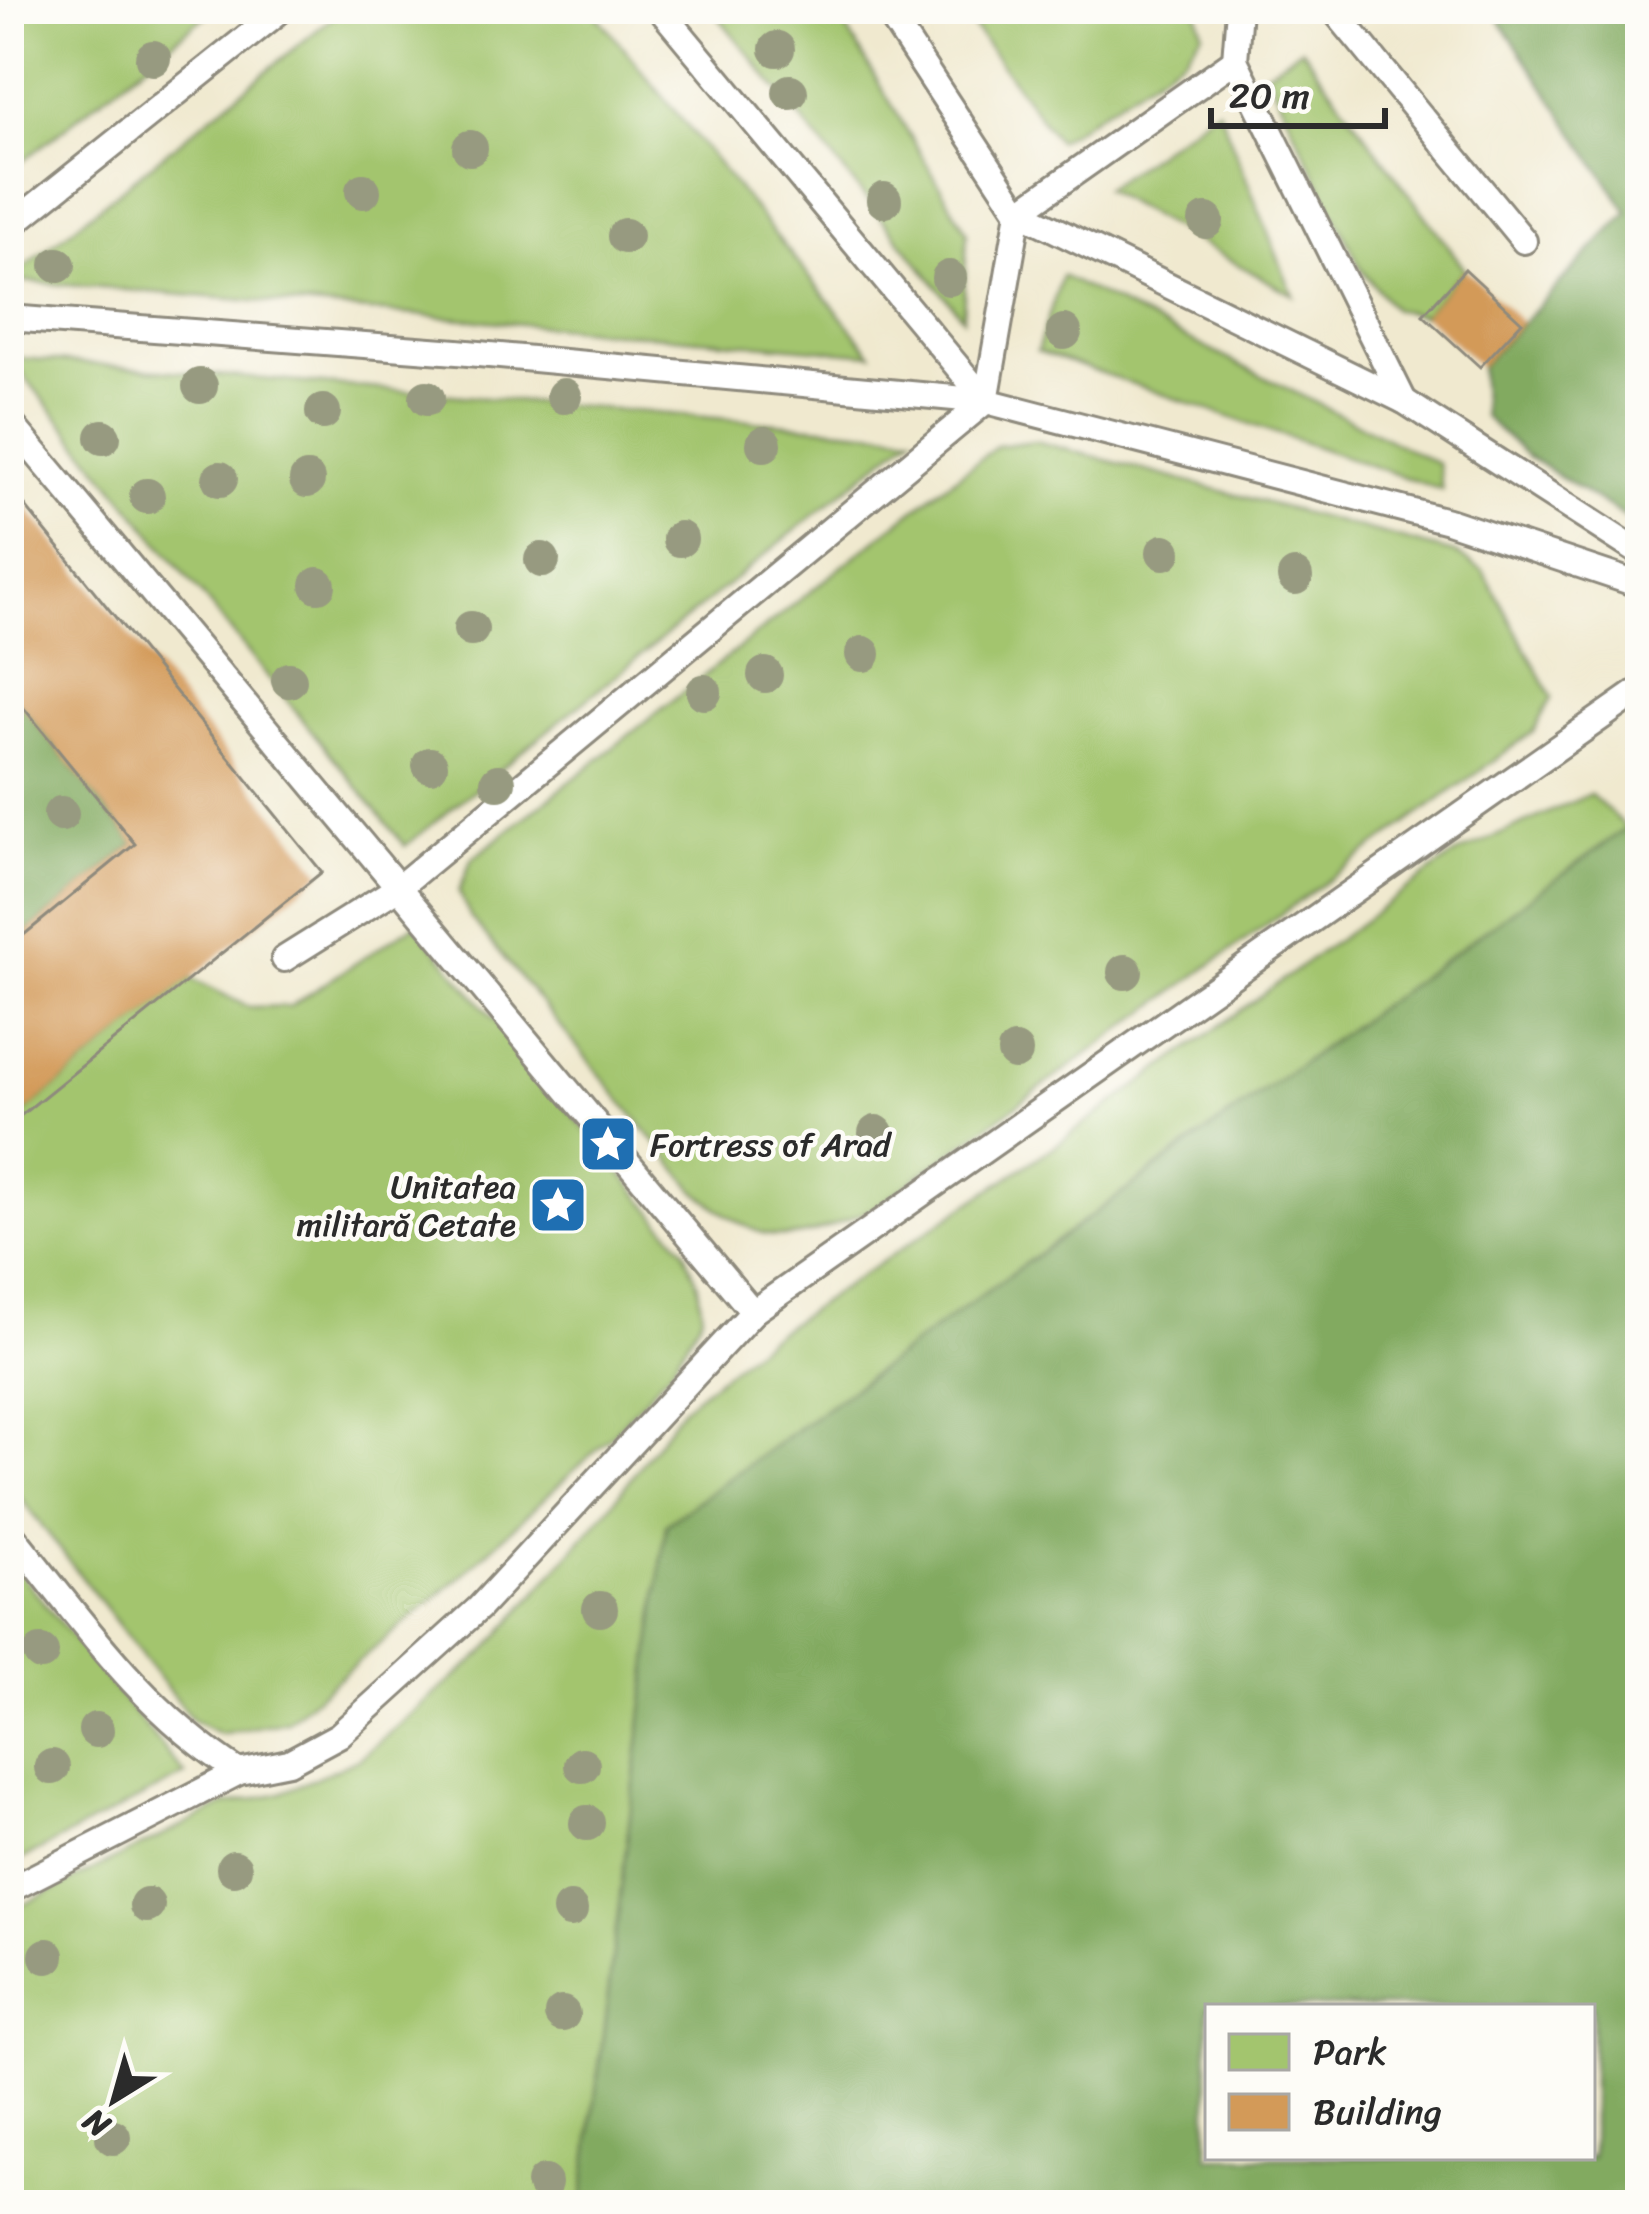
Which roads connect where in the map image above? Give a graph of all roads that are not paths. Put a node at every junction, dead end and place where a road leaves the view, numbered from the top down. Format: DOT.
graph roads {
  1 [pos="282,9"];
  2 [pos="660,9"];
  3 [pos="886,9"];
  4 [pos="1239,9"];
  5 [pos="1333,9"];
  6 [pos="1235,59"];
  7 [pos="1018,212"];
  8 [pos="9,227"];
  9 [pos="1523,242"];
  10 [pos="9,318"];
  11 [pos="1405,400"];
  12 [pos="986,401"];
  13 [pos="9,421"];
  14 [pos="1640,554"];
  15 [pos="1640,584"];
  16 [pos="1640,690"];
  17 [pos="399,887"];
  18 [pos="284,959"];
  19 [pos="753,1312"];
  20 [pos="9,1532"];
  21 [pos="238,1772"];
  22 [pos="9,1890"];
  1 -- 8 [label="lane"];
  2 -- 12 [label="lane"];
  3 -- 7 [label="lane"];
  4 -- 6 [label="lane"];
  5 -- 9 [label="lane"];
  6 -- 7 [label="lane"];
  6 -- 11 [label="lane"];
  7 -- 11 [label="lane"];
  7 -- 12 [label="lane"];
  10 -- 12 [label="lane"];
  11 -- 14 [label="lane"];
  12 -- 15 [label="lane"];
  12 -- 17 [label="lane"];
  13 -- 17 [label="lane"];
  16 -- 19 [label="lane"];
  17 -- 18 [label="lane"];
  17 -- 19 [label="lane"];
  19 -- 21 [label="lane"];
  20 -- 21 [label="lane"];
  21 -- 22 [label="lane"];
}
